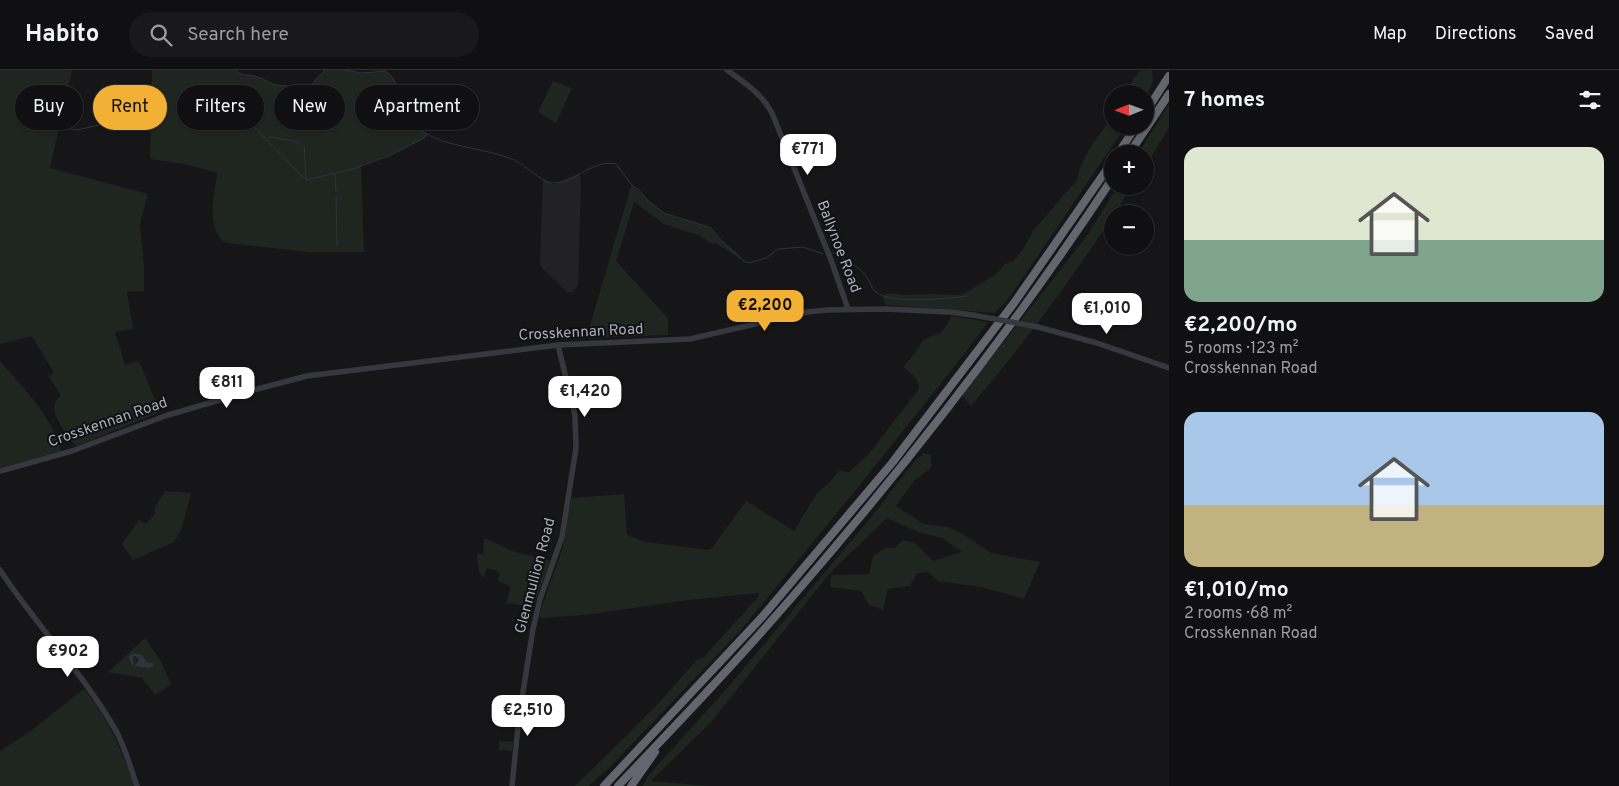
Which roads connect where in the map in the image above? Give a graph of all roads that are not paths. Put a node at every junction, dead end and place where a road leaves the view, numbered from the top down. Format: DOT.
graph roads {
  1 [pos="727,70"];
  2 [pos="1169,76"];
  3 [pos="1169,94"];
  4 [pos="1154,99"];
  5 [pos="1136,145"];
  6 [pos="1104,174"];
  7 [pos="1104,190"];
  8 [pos="848,309"];
  9 [pos="558,344"];
  10 [pos="1169,368"];
  11 [pos="0,471"];
  12 [pos="0,570"];
  13 [pos="666,736"];
  14 [pos="137,786"];
  15 [pos="512,786"];
  16 [pos="604,786"];
  17 [pos="618,786"];
  18 [pos="631,786"];
  1 -- 8 [label="street, Ballynoe Road"];
  2 -- 4 [label="highway"];
  3 -- 5 [label="highway"];
  6 -- 16 [label="highway"];
  7 -- 13 [label="highway"];
  8 -- 9 [label="street, Crosskennan Road"];
  8 -- 10 [label="street, Crosskennan Road, bridge"];
  9 -- 11 [label="street, Crosskennan Road"];
  9 -- 15 [label="street, Glenmullion Road"];
  12 -- 14 [label="street"];
  13 -- 17 [label="highway"];
  13 -- 18 [label="highway"];
}
